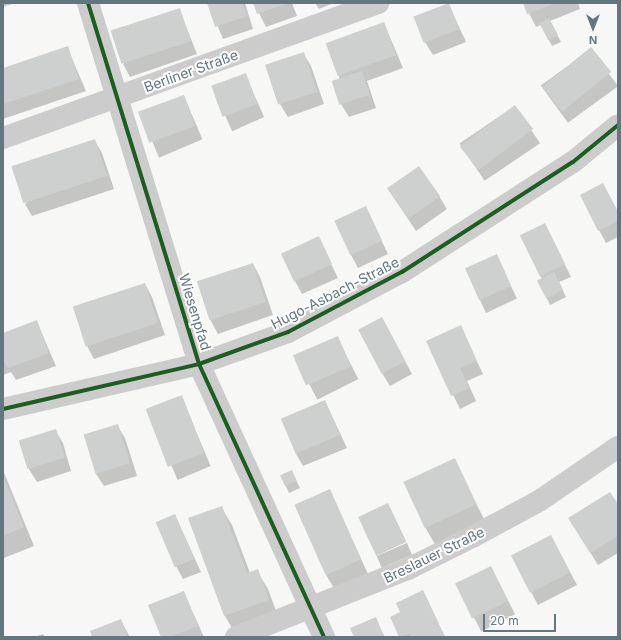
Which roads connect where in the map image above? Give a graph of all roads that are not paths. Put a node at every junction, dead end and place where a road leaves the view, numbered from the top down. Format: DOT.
graph roads {
  1 [pos="88,3"];
  2 [pos="378,3"];
  3 [pos="117,98"];
  4 [pos="618,126"];
  5 [pos="3,138"];
  6 [pos="199,364"];
  7 [pos="3,409"];
  8 [pos="618,448"];
  9 [pos="312,609"];
  10 [pos="236,637"];
  11 [pos="324,637"];
  1 -- 3 [label="street, Wiesenpfad"];
  2 -- 3 [label="street, Berliner Straße"];
  3 -- 5 [label="street, Berliner Straße"];
  3 -- 6 [label="street, Wiesenpfad"];
  4 -- 6 [label="street, Hugo-Asbach-Straße"];
  6 -- 7 [label="street, Hugo-Asbach-Straße"];
  6 -- 9 [label="street, Wiesenpfad"];
  8 -- 9 [label="street, Breslauer Straße"];
  9 -- 10 [label="street, Breslauer Straße"];
  9 -- 11 [label="street, Wiesenpfad"];
}
